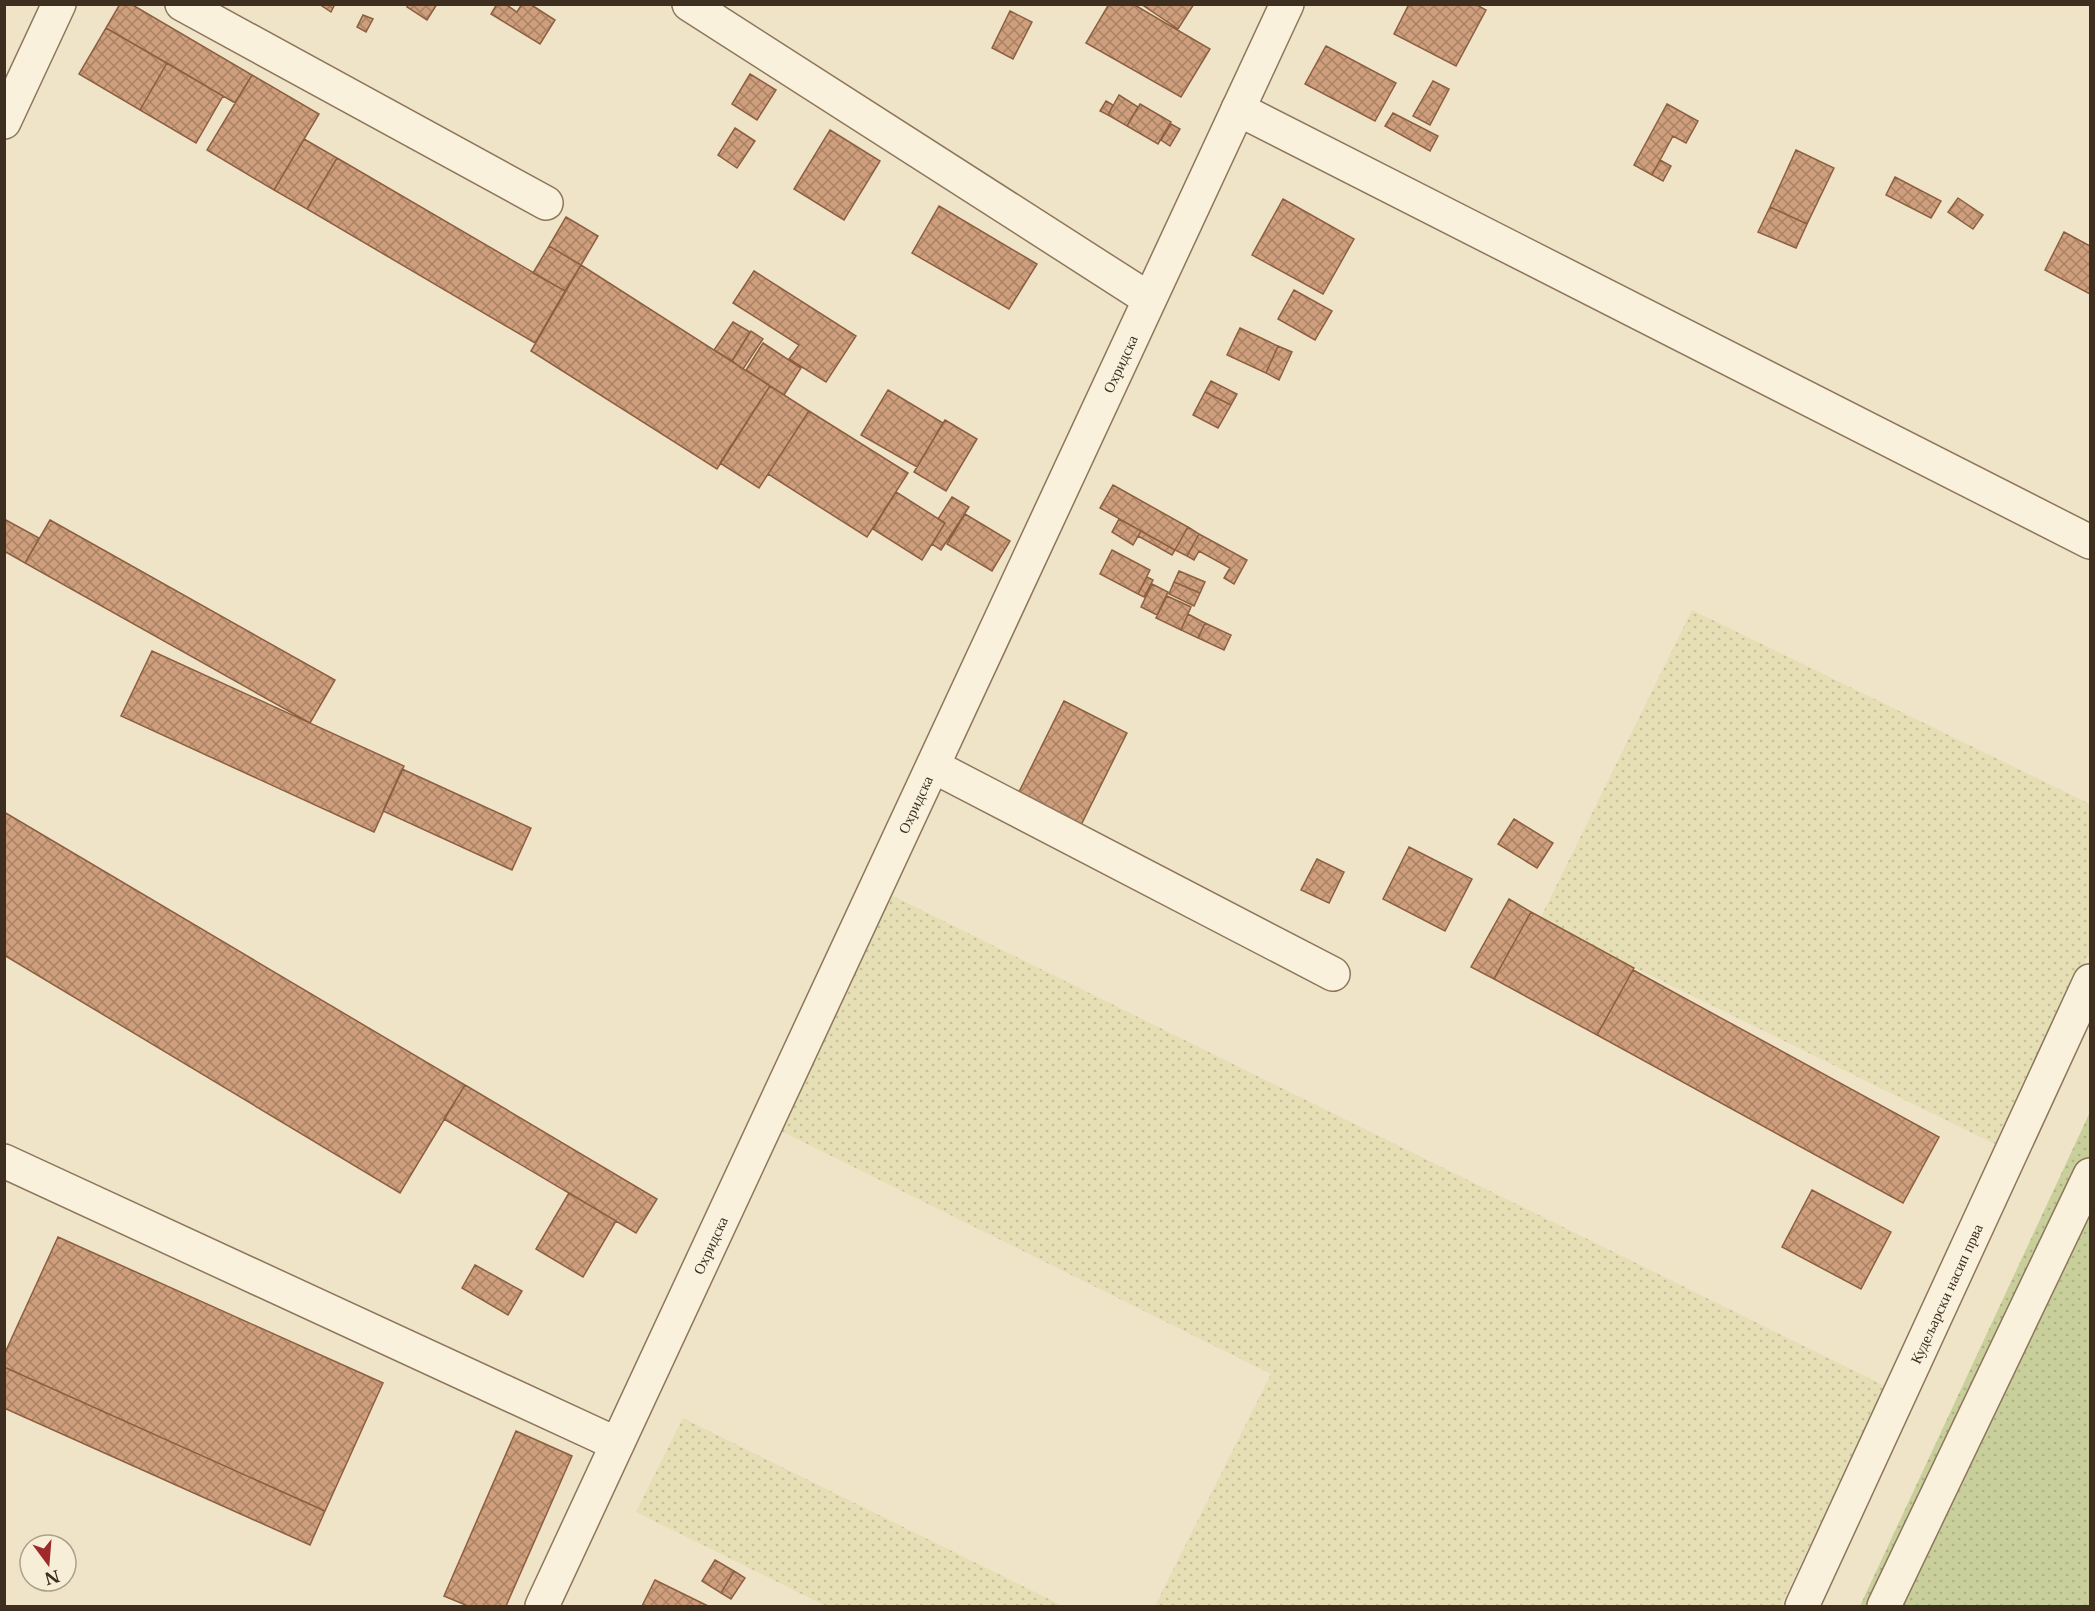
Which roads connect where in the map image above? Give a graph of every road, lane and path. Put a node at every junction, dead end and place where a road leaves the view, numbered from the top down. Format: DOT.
graph roads {
  1 [pos="59,4"];
  2 [pos="182,4"];
  3 [pos="689,4"];
  4 [pos="1287,4"];
  5 [pos="1238,109"];
  6 [pos="4,122"];
  7 [pos="546,203"];
  8 [pos="1149,299"];
  9 [pos="2091,542"];
  10 [pos="933,766"];
  11 [pos="1333,974"];
  12 [pos="2091,981"];
  13 [pos="4,1161"];
  14 [pos="2091,1175"];
  15 [pos="617,1444"];
  16 [pos="542,1606"];
  17 [pos="1802,1606"];
  18 [pos="1884,1606"];
  1 -- 6 [label="street"];
  2 -- 7 [label="street"];
  3 -- 8 [label="street"];
  4 -- 5 [label="street, Охридска"];
  5 -- 8 [label="street, Охридска"];
  5 -- 9 [label="street"];
  8 -- 10 [label="street, Охридска"];
  10 -- 11 [label="street"];
  10 -- 15 [label="street, Охридска"];
  12 -- 17 [label="street, Кудељарски насип прва"];
  13 -- 15 [label="street"];
  14 -- 18 [label="street"];
  15 -- 16 [label="street, Охридска"];
}
